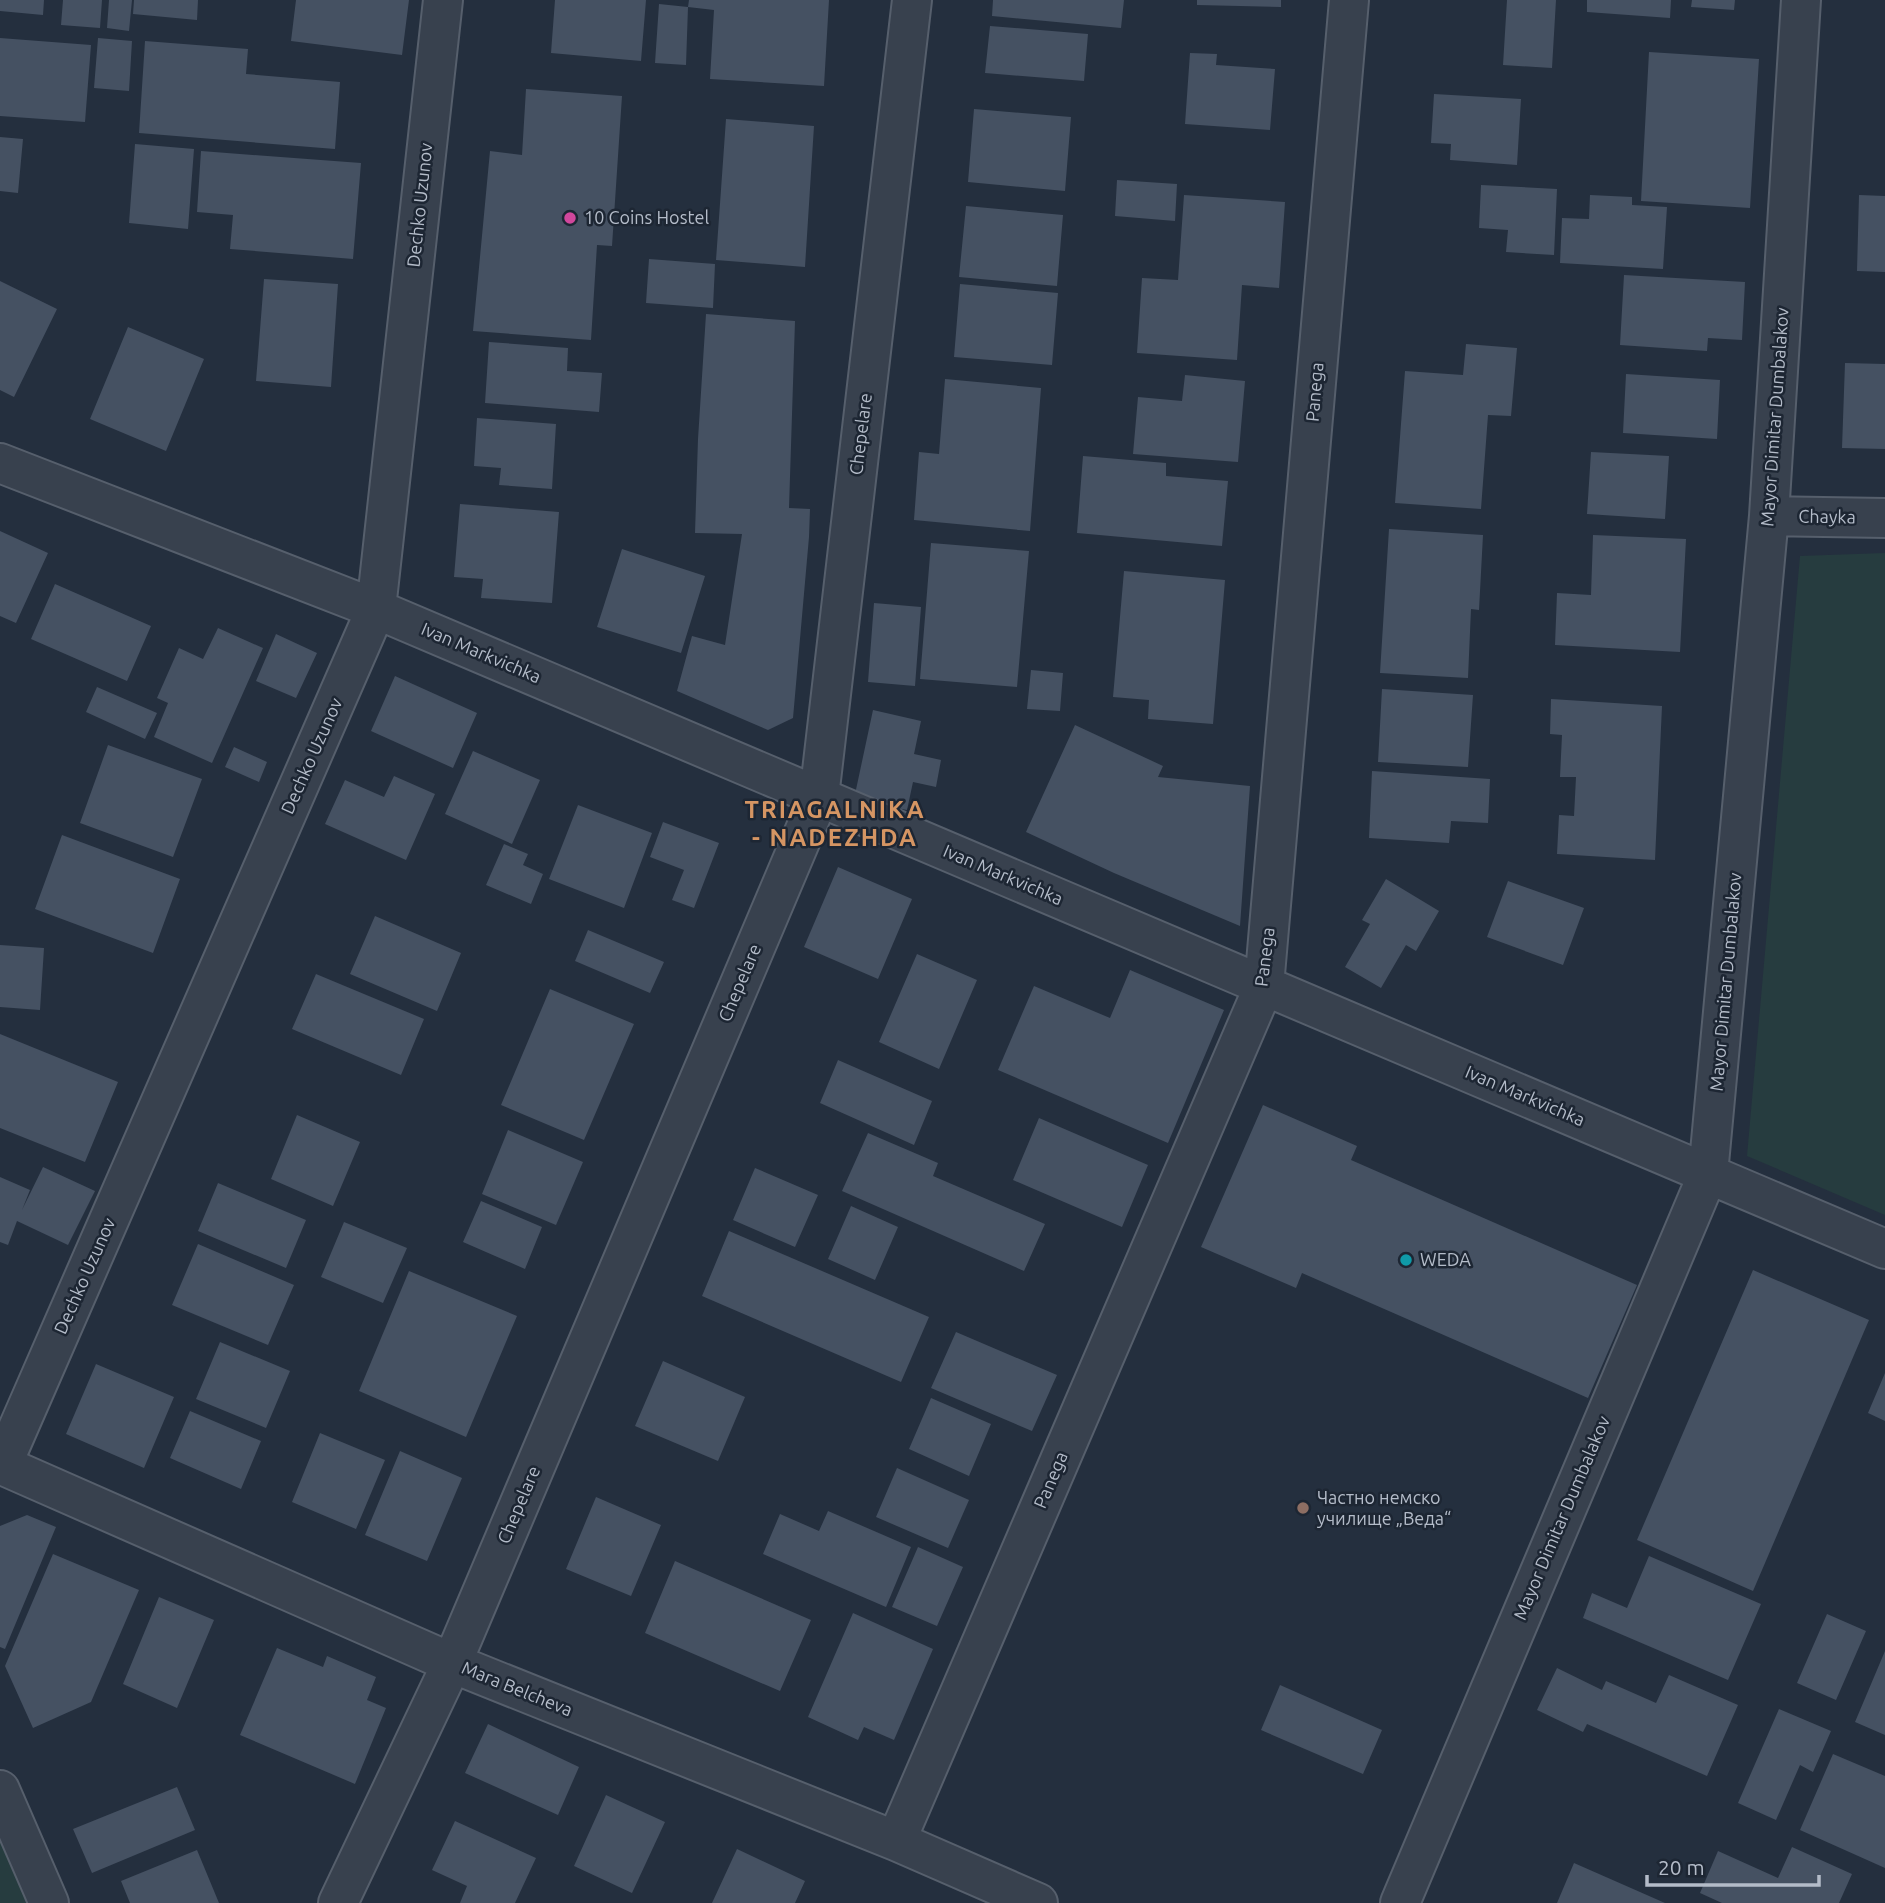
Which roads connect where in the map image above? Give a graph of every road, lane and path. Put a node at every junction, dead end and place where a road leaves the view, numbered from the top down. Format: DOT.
graph roads {
  1 [pos="443,0"];
  2 [pos="912,0"];
  3 [pos="1349,0"];
  4 [pos="1801,0"];
  5 [pos="0,463"];
  6 [pos="1769,516"];
  7 [pos="1885,518"];
  8 [pos="376,609"];
  9 [pos="819,797"];
  10 [pos="1264,986"];
  11 [pos="1708,1174"];
  12 [pos="1885,1249"];
  13 [pos="1,1465"];
  14 [pos="452,1663"];
  15 [pos="0,1790"];
  16 [pos="896,1842"];
  17 [pos="50,1903"];
  18 [pos="338,1903"];
  19 [pos="1038,1903"];
  20 [pos="1399,1903"];
  1 -- 8 [label="street, Dechko Uzunov"];
  2 -- 9 [label="street, Chepelare"];
  3 -- 10 [label="street, Panega"];
  4 -- 6 [label="street, Mayor Dimitar Dumbalakov"];
  5 -- 8 [label="street, Ivan Markvichka"];
  6 -- 7 [label="street, Chayka"];
  6 -- 11 [label="street, Mayor Dimitar Dumbalakov"];
  8 -- 9 [label="street, Ivan Markvichka"];
  8 -- 13 [label="street, Dechko Uzunov"];
  9 -- 10 [label="street, Ivan Markvichka"];
  9 -- 14 [label="street, Chepelare"];
  10 -- 11 [label="street, Ivan Markvichka"];
  10 -- 16 [label="street, Panega"];
  11 -- 12 [label="street, Ivan Markvichka"];
  11 -- 20 [label="street, Mayor Dimitar Dumbalakov"];
  13 -- 14 [label="street, Mara Belcheva"];
  14 -- 16 [label="street, Mara Belcheva"];
  14 -- 18 [label="street, Chepelare"];
  15 -- 17 [label="street"];
  16 -- 19 [label="street, Mara Belcheva"];
}
